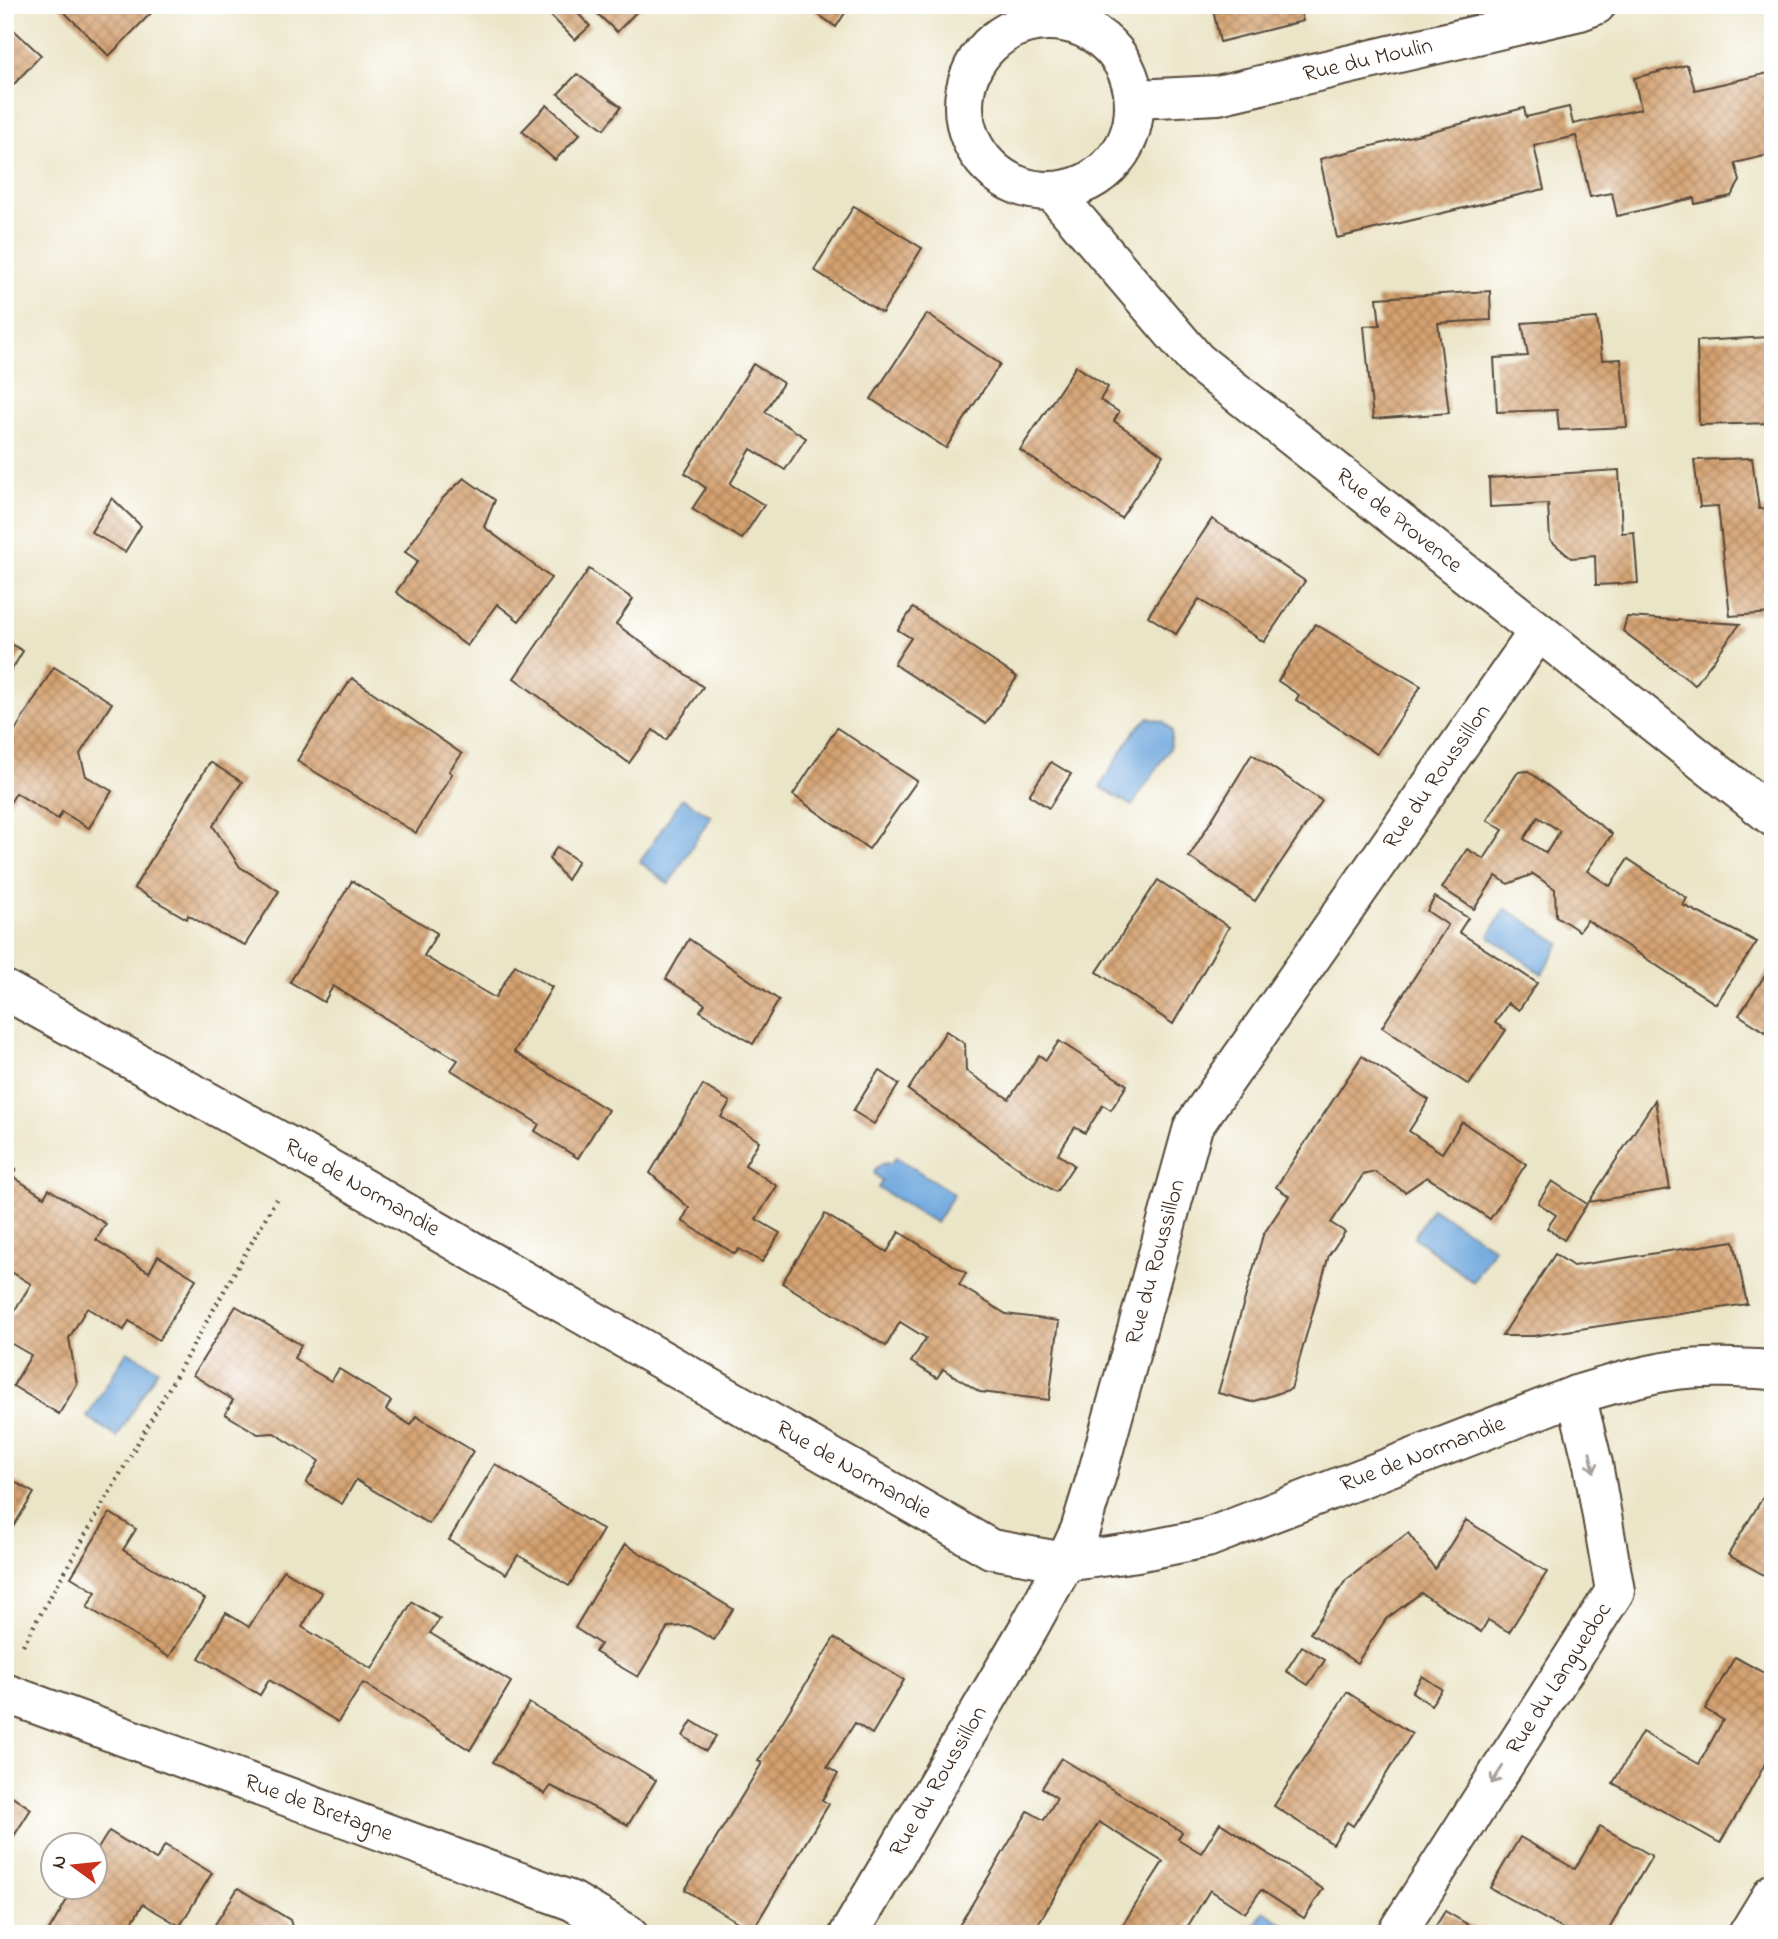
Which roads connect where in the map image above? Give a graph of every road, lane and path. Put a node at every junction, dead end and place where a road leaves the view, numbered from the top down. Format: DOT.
graph roads {
  1 [pos="1597,5"];
  2 [pos="1037,13"];
  3 [pos="1136,99"];
  4 [pos="1055,193"];
  5 [pos="1538,632"];
  6 [pos="1773,817"];
  7 [pos="5,989"];
  8 [pos="305,1155"];
  9 [pos="1773,1370"];
  10 [pos="1576,1395"];
  11 [pos="1065,1562"];
  12 [pos="19,1652"];
  13 [pos="5,1693"];
  14 [pos="1773,1893"];
  15 [pos="628,1934"];
  16 [pos="849,1934"];
  17 [pos="1396,1934"];
  18 [pos="1748,1934"];
  1 -- 3 [label="street, Rue du Moulin"];
  2 -- 3 [label="street"];
  2 -- 4 [label="street"];
  3 -- 4 [label="street"];
  4 -- 5 [label="street, Rue de Provence"];
  5 -- 6 [label="street, Rue de Provence"];
  5 -- 11 [label="street, Rue du Roussillon"];
  7 -- 8 [label="street, Rue de Normandie"];
  8 -- 11 [label="street, Rue de Normandie"];
  8 -- 12 [label="path"];
  9 -- 10 [label="street, Rue de Normandie"];
  10 -- 11 [label="street, Rue de Normandie"];
  10 -- 17 [label="street, Rue du Languedoc, one-way"];
  11 -- 16 [label="street, Rue du Roussillon"];
  13 -- 15 [label="street, Rue de Bretagne"];
  14 -- 18 [label="street"];
}
